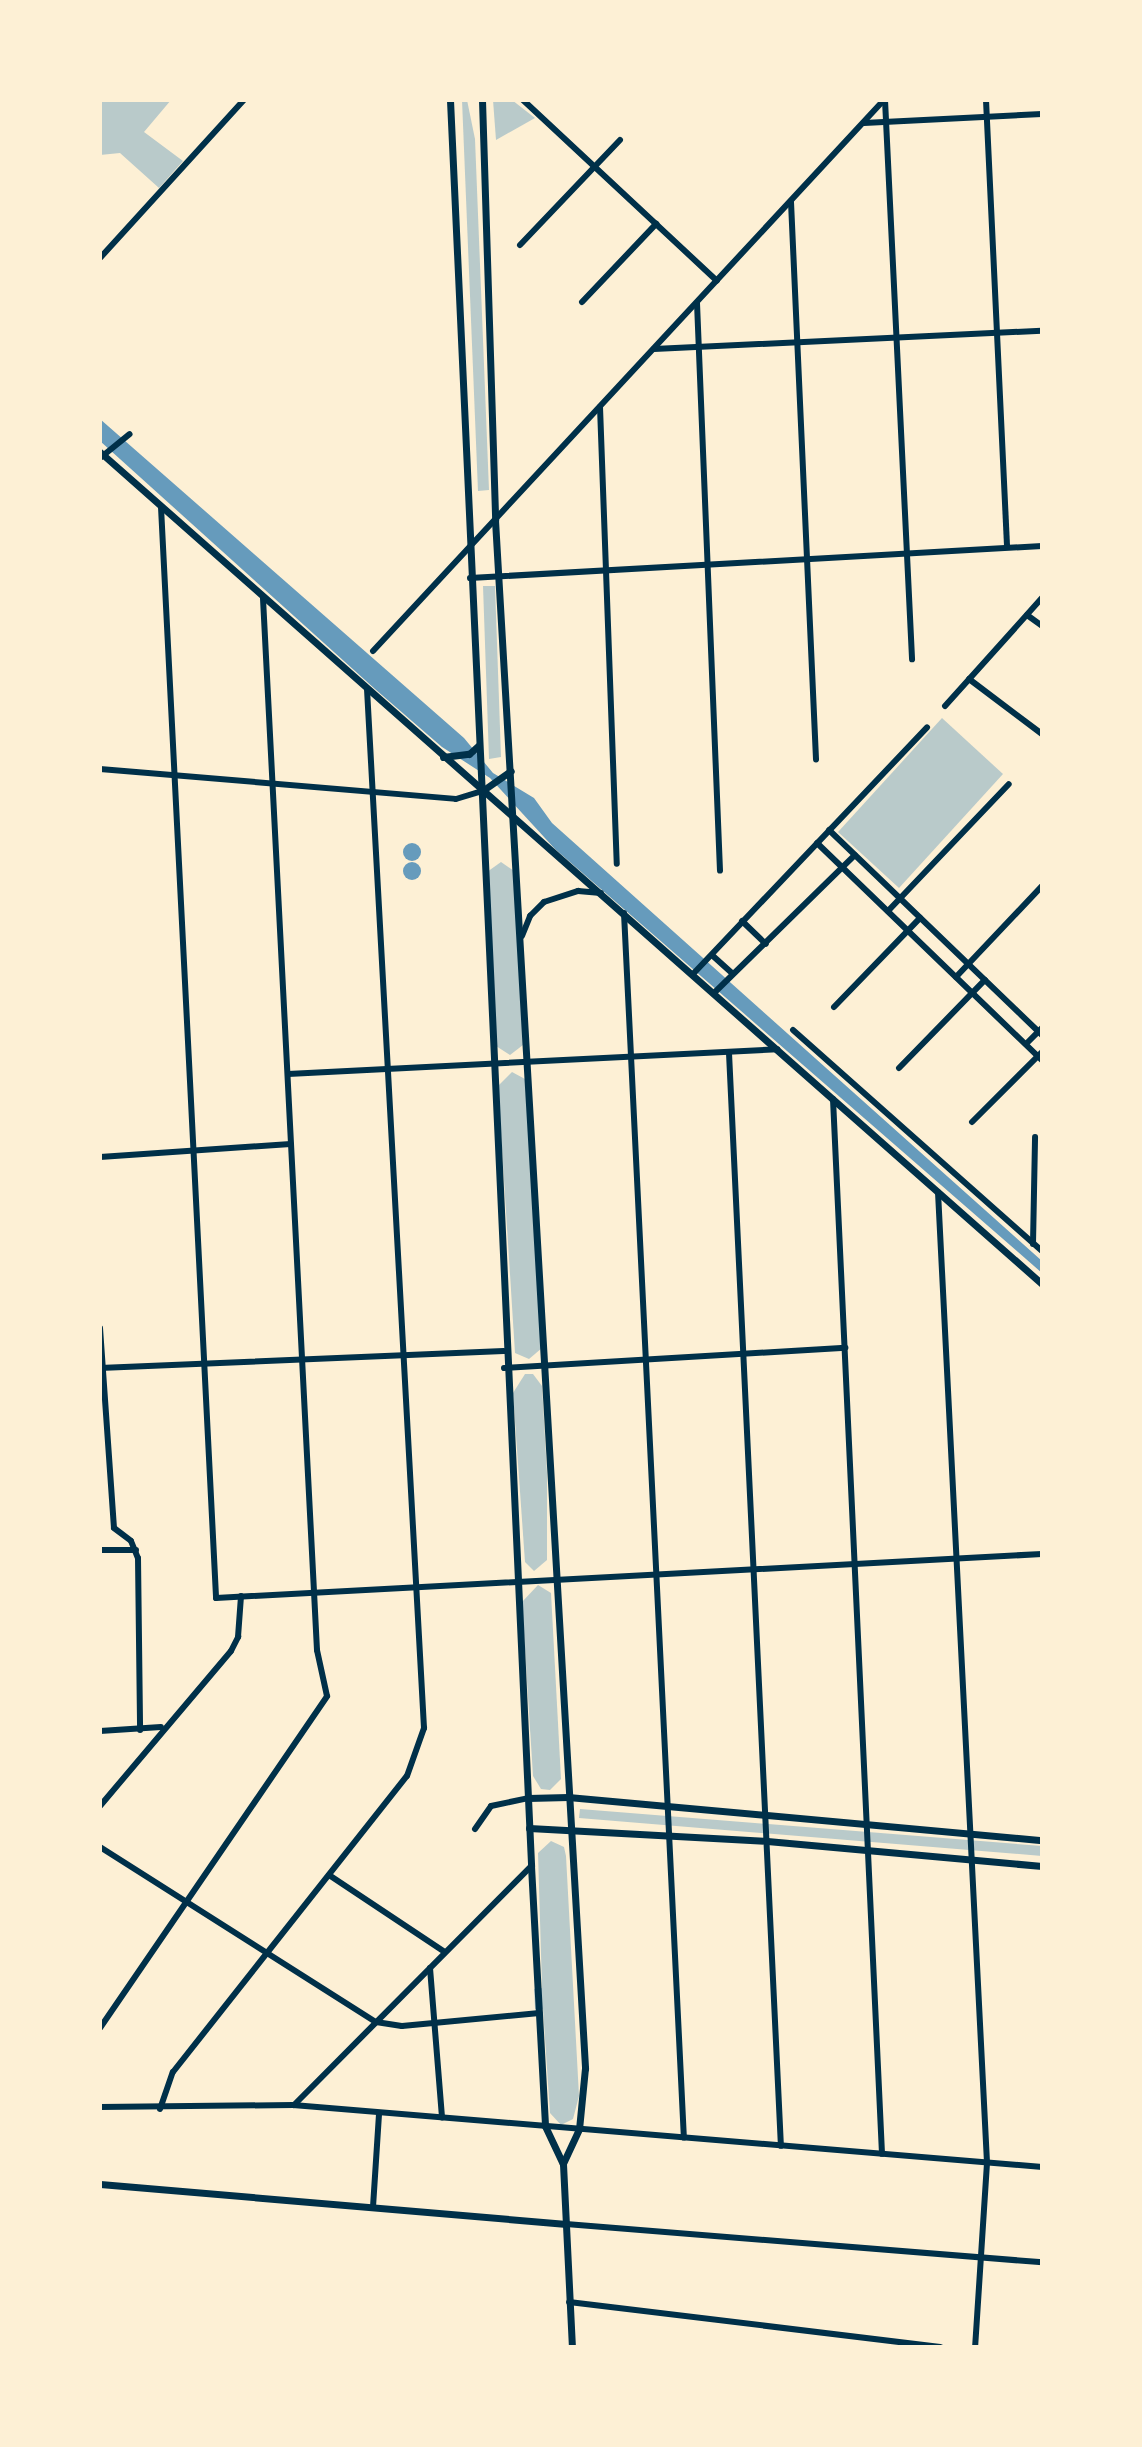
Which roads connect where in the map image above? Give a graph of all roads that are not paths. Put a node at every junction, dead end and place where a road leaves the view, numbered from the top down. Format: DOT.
graph roads {
  1 [pos="244,100"];
  2 [pos="450,100"];
  3 [pos="482,100"];
  4 [pos="523,100"];
  5 [pos="885,100"];
  6 [pos="986,100"];
  7 [pos="1042,114"];
  8 [pos="987,117"];
  9 [pos="887,122"];
  10 [pos="864,123"];
  11 [pos="620,140"];
  12 [pos="595,167"];
  13 [pos="791,202"];
  14 [pos="656,224"];
  15 [pos="520,245"];
  16 [pos="100,258"];
  17 [pos="717,281"];
  18 [pos="582,302"];
  19 [pos="697,303"];
  20 [pos="1042,331"];
  21 [pos="996,333"];
  22 [pos="896,337"];
  23 [pos="796,342"];
  24 [pos="698,347"];
  25 [pos="654,349"];
  26 [pos="600,407"];
  27 [pos="130,434"];
  28 [pos="104,456"];
  29 [pos="161,507"];
  30 [pos="495,520"];
  31 [pos="471,546"];
  32 [pos="1042,546"];
  33 [pos="1007,547"];
  34 [pos="907,552"];
  35 [pos="804,557"];
  36 [pos="707,563"];
  37 [pos="607,569"];
  38 [pos="499,577"];
  39 [pos="470,578"];
  40 [pos="263,598"];
  41 [pos="1042,598"];
  42 [pos="1027,615"];
  43 [pos="1042,626"];
  44 [pos="373,651"];
  45 [pos="912,659"];
  46 [pos="969,679"];
  47 [pos="367,690"];
  48 [pos="945,706"];
  49 [pos="927,727"];
  50 [pos="1042,734"];
  51 [pos="479,745"];
  52 [pos="443,757"];
  53 [pos="816,759"];
  54 [pos="100,769"];
  55 [pos="511,771"];
  56 [pos="174,775"];
  57 [pos="273,783"];
  58 [pos="1009,784"];
  59 [pos="373,791"];
  60 [pos="482,791"];
  61 [pos="515,821"];
  62 [pos="829,830"];
  63 [pos="817,843"];
  64 [pos="855,855"];
  65 [pos="617,864"];
  66 [pos="842,867"];
  67 [pos="720,871"];
  68 [pos="1042,886"];
  69 [pos="602,893"];
  70 [pos="900,898"];
  71 [pos="888,911"];
  72 [pos="624,913"];
  73 [pos="920,918"];
  74 [pos="742,921"];
  75 [pos="908,931"];
  76 [pos="522,936"];
  77 [pos="766,944"];
  78 [pos="713,956"];
  79 [pos="969,964"];
  80 [pos="732,973"];
  81 [pos="693,974"];
  82 [pos="956,977"];
  83 [pos="985,980"];
  84 [pos="714,993"];
  85 [pos="973,993"];
  86 [pos="834,1007"];
  87 [pos="793,1030"];
  88 [pos="1041,1031"];
  89 [pos="1026,1044"];
  90 [pos="777,1049"];
  91 [pos="729,1053"];
  92 [pos="1041,1056"];
  93 [pos="631,1057"];
  94 [pos="528,1062"];
  95 [pos="492,1064"];
  96 [pos="899,1068"];
  97 [pos="386,1069"];
  98 [pos="288,1074"];
  99 [pos="833,1099"];
  100 [pos="972,1122"];
  101 [pos="1035,1137"];
  102 [pos="291,1144"];
  103 [pos="190,1150"];
  104 [pos="100,1157"];
  105 [pos="938,1192"];
  106 [pos="1033,1244"];
  107 [pos="1042,1251"];
  108 [pos="1042,1285"];
  109 [pos="100,1328"];
  110 [pos="845,1348"];
  111 [pos="504,1351"];
  112 [pos="744,1354"];
  113 [pos="401,1355"];
  114 [pos="302,1359"];
  115 [pos="645,1360"];
  116 [pos="203,1364"];
  117 [pos="543,1366"];
  118 [pos="101,1368"];
  119 [pos="504,1368"];
  120 [pos="100,1550"];
  121 [pos="136,1550"];
  122 [pos="1042,1554"];
  123 [pos="955,1559"];
  124 [pos="856,1564"];
  125 [pos="754,1569"];
  126 [pos="656,1574"];
  127 [pos="556,1579"];
  128 [pos="516,1581"];
  129 [pos="414,1586"];
  130 [pos="314,1592"];
  131 [pos="241,1596"];
  132 [pos="167,1722"];
  133 [pos="140,1730"];
  134 [pos="100,1731"];
  135 [pos="568,1797"];
  136 [pos="528,1798"];
  137 [pos="100,1806"];
  138 [pos="667,1806"];
  139 [pos="766,1815"];
  140 [pos="870,1824"];
  141 [pos="571,1827"];
  142 [pos="529,1828"];
  143 [pos="475,1829"];
  144 [pos="968,1833"];
  145 [pos="669,1836"];
  146 [pos="1042,1840"];
  147 [pos="767,1841"];
  148 [pos="100,1847"];
  149 [pos="872,1851"];
  150 [pos="970,1859"];
  151 [pos="531,1866"];
  152 [pos="1042,1866"];
  153 [pos="329,1875"];
  154 [pos="187,1902"];
  155 [pos="267,1952"];
  156 [pos="445,1952"];
  157 [pos="430,1968"];
  158 [pos="100,2006"];
  159 [pos="111,2010"];
  160 [pos="539,2013"];
  161 [pos="376,2022"];
  162 [pos="435,2022"];
  163 [pos="100,2028"];
  164 [pos="293,2105"];
  165 [pos="100,2107"];
  166 [pos="160,2109"];
  167 [pos="379,2113"];
  168 [pos="442,2118"];
  169 [pos="545,2126"];
  170 [pos="579,2129"];
  171 [pos="684,2138"];
  172 [pos="781,2146"];
  173 [pos="882,2154"];
  174 [pos="987,2163"];
  175 [pos="563,2164"];
  176 [pos="1042,2167"];
  177 [pos="100,2184"];
  178 [pos="373,2207"];
  179 [pos="566,2224"];
  180 [pos="982,2258"];
  181 [pos="1042,2262"];
  182 [pos="569,2302"];
  183 [pos="572,2347"];
  184 [pos="940,2347"];
  185 [pos="975,2347"];
  1 -- 16 [label="street"];
  2 -- 31 [label="street"];
  3 -- 30 [label="street"];
  4 -- 12 [label="street"];
  5 -- 9 [label="street"];
  5 -- 10 [label="street"];
  6 -- 8 [label="street"];
  7 -- 8 [label="street"];
  8 -- 9 [label="street"];
  8 -- 21 [label="street"];
  9 -- 10 [label="street"];
  9 -- 22 [label="street"];
  10 -- 13 [label="street"];
  11 -- 12 [label="street"];
  12 -- 14 [label="street"];
  12 -- 15 [label="street"];
  13 -- 17 [label="street"];
  13 -- 23 [label="street"];
  14 -- 17 [label="street"];
  14 -- 18 [label="street"];
  17 -- 19 [label="street"];
  19 -- 24 [label="street"];
  19 -- 25 [label="street"];
  20 -- 21 [label="street"];
  21 -- 22 [label="street"];
  21 -- 33 [label="street"];
  22 -- 23 [label="street"];
  22 -- 34 [label="street"];
  23 -- 24 [label="street"];
  23 -- 35 [label="street"];
  24 -- 25 [label="street"];
  24 -- 36 [label="street"];
  25 -- 26 [label="street"];
  26 -- 30 [label="street"];
  26 -- 37 [label="street"];
  27 -- 28 [label="street"];
  28 -- 29 [label="street"];
  29 -- 40 [label="street"];
  29 -- 56 [label="street"];
  30 -- 31 [label="street"];
  30 -- 38 [label="street"];
  31 -- 39 [label="street"];
  31 -- 44 [label="street"];
  32 -- 33 [label="street"];
  33 -- 34 [label="street"];
  34 -- 35 [label="street"];
  34 -- 45 [label="street"];
  35 -- 36 [label="street"];
  35 -- 53 [label="street"];
  36 -- 37 [label="street"];
  36 -- 67 [label="street"];
  37 -- 38 [label="street"];
  37 -- 65 [label="street"];
  38 -- 39 [label="street"];
  38 -- 55 [label="street"];
  39 -- 51 [label="street"];
  40 -- 47 [label="street"];
  40 -- 57 [label="street"];
  41 -- 42 [label="street"];
  42 -- 43 [label="street"];
  42 -- 46 [label="street"];
  46 -- 48 [label="street"];
  46 -- 50 [label="street"];
  47 -- 52 [label="street"];
  47 -- 59 [label="street"];
  49 -- 62 [label="street"];
  51 -- 52 [label="street"];
  51 -- 60 [label="street"];
  52 -- 60 [label="street"];
  54 -- 56 [label="street"];
  55 -- 60 [label="street"];
  55 -- 61 [label="street"];
  56 -- 57 [label="street"];
  56 -- 103 [label="street"];
  57 -- 59 [label="street"];
  57 -- 98 [label="street"];
  58 -- 70 [label="street"];
  59 -- 60 [label="street"];
  59 -- 97 [label="street"];
  60 -- 61 [label="street"];
  60 -- 95 [label="street"];
  61 -- 69 [label="street"];
  61 -- 76 [label="street"];
  62 -- 63 [label="street"];
  62 -- 64 [label="street"];
  63 -- 66 [label="street"];
  63 -- 74 [label="street"];
  64 -- 66 [label="street"];
  64 -- 70 [label="street"];
  66 -- 71 [label="street"];
  66 -- 77 [label="street"];
  68 -- 79 [label="street"];
  69 -- 72 [label="street"];
  69 -- 76 [label="street"];
  70 -- 71 [label="street"];
  70 -- 73 [label="street"];
  71 -- 75 [label="street"];
  72 -- 81 [label="street"];
  72 -- 93 [label="street"];
  73 -- 75 [label="street"];
  73 -- 79 [label="street"];
  74 -- 77 [label="street"];
  74 -- 78 [label="street"];
  75 -- 82 [label="street"];
  75 -- 86 [label="street"];
  76 -- 94 [label="street"];
  77 -- 80 [label="street"];
  78 -- 80 [label="street"];
  78 -- 81 [label="street"];
  79 -- 82 [label="street"];
  79 -- 83 [label="street"];
  80 -- 84 [label="street"];
  81 -- 84 [label="street"];
  82 -- 85 [label="street"];
  83 -- 85 [label="street"];
  83 -- 88 [label="street"];
  84 -- 90 [label="street"];
  85 -- 89 [label="street"];
  85 -- 96 [label="street"];
  87 -- 106 [label="street"];
  88 -- 89 [label="street"];
  89 -- 92 [label="street"];
  90 -- 91 [label="street"];
  90 -- 99 [label="street"];
  91 -- 93 [label="street"];
  91 -- 112 [label="street"];
  92 -- 100 [label="street"];
  93 -- 94 [label="street"];
  93 -- 115 [label="street"];
  94 -- 95 [label="street"];
  94 -- 117 [label="street"];
  95 -- 97 [label="street"];
  95 -- 111 [label="street"];
  97 -- 98 [label="street"];
  97 -- 113 [label="street"];
  98 -- 102 [label="street"];
  99 -- 105 [label="street"];
  99 -- 110 [label="street"];
  101 -- 106 [label="street"];
  102 -- 103 [label="street"];
  102 -- 114 [label="street"];
  103 -- 104 [label="street"];
  103 -- 116 [label="street"];
  105 -- 108 [label="street"];
  105 -- 123 [label="street"];
  106 -- 107 [label="street"];
  109 -- 118 [label="street"];
  110 -- 112 [label="street"];
  110 -- 124 [label="street"];
  111 -- 113 [label="street"];
  111 -- 119 [label="street"];
  112 -- 115 [label="street"];
  112 -- 125 [label="street"];
  113 -- 114 [label="street"];
  113 -- 129 [label="street"];
  114 -- 116 [label="street"];
  114 -- 130 [label="street"];
  115 -- 117 [label="street"];
  115 -- 126 [label="street"];
  116 -- 118 [label="street"];
  116 -- 131 [label="street"];
  117 -- 119 [label="street"];
  117 -- 127 [label="street"];
  118 -- 121 [label="street"];
  119 -- 128 [label="street"];
  120 -- 121 [label="street"];
  121 -- 133 [label="street"];
  122 -- 123 [label="street"];
  123 -- 124 [label="street"];
  123 -- 144 [label="street"];
  124 -- 125 [label="street"];
  124 -- 140 [label="street"];
  125 -- 126 [label="street"];
  125 -- 139 [label="street"];
  126 -- 127 [label="street"];
  126 -- 138 [label="street"];
  127 -- 128 [label="street"];
  127 -- 135 [label="street"];
  128 -- 129 [label="street"];
  128 -- 136 [label="street"];
  129 -- 130 [label="street"];
  129 -- 153 [label="street"];
  130 -- 131 [label="street"];
  130 -- 154 [label="street"];
  131 -- 132 [label="street"];
  132 -- 133 [label="street"];
  132 -- 137 [label="street"];
  133 -- 134 [label="street"];
  135 -- 136 [label="street"];
  135 -- 138 [label="street"];
  135 -- 141 [label="street"];
  136 -- 142 [label="street"];
  136 -- 143 [label="street"];
  138 -- 139 [label="street"];
  138 -- 145 [label="street"];
  139 -- 140 [label="street"];
  139 -- 147 [label="street"];
  140 -- 144 [label="street"];
  140 -- 149 [label="street"];
  141 -- 142 [label="street"];
  141 -- 145 [label="street"];
  141 -- 170 [label="street"];
  142 -- 151 [label="street"];
  144 -- 146 [label="street"];
  144 -- 150 [label="street"];
  145 -- 147 [label="street"];
  145 -- 171 [label="street"];
  147 -- 149 [label="street"];
  147 -- 172 [label="street"];
  148 -- 154 [label="street"];
  149 -- 150 [label="street"];
  149 -- 173 [label="street"];
  150 -- 152 [label="street"];
  150 -- 174 [label="street"];
  151 -- 156 [label="street"];
  151 -- 160 [label="street"];
  153 -- 155 [label="street"];
  153 -- 156 [label="street"];
  154 -- 155 [label="street"];
  154 -- 159 [label="street"];
  155 -- 161 [label="street"];
  155 -- 166 [label="street"];
  156 -- 157 [label="street"];
  157 -- 161 [label="street"];
  157 -- 162 [label="street"];
  158 -- 159 [label="street"];
  159 -- 163 [label="street"];
  160 -- 162 [label="street"];
  160 -- 169 [label="street"];
  161 -- 162 [label="street"];
  161 -- 164 [label="street"];
  162 -- 168 [label="street"];
  164 -- 166 [label="street"];
  164 -- 167 [label="street"];
  165 -- 166 [label="street"];
  167 -- 168 [label="street"];
  167 -- 178 [label="street"];
  168 -- 169 [label="street"];
  169 -- 170 [label="street"];
  169 -- 175 [label="street"];
  170 -- 171 [label="street"];
  170 -- 175 [label="street"];
  171 -- 172 [label="street"];
  172 -- 173 [label="street"];
  173 -- 174 [label="street"];
  174 -- 176 [label="street"];
  174 -- 180 [label="street"];
  175 -- 179 [label="street"];
  177 -- 178 [label="street"];
  178 -- 179 [label="street"];
  179 -- 180 [label="street"];
  179 -- 182 [label="street"];
  180 -- 181 [label="street"];
  180 -- 185 [label="street"];
  182 -- 183 [label="street"];
  182 -- 184 [label="street"];
}
